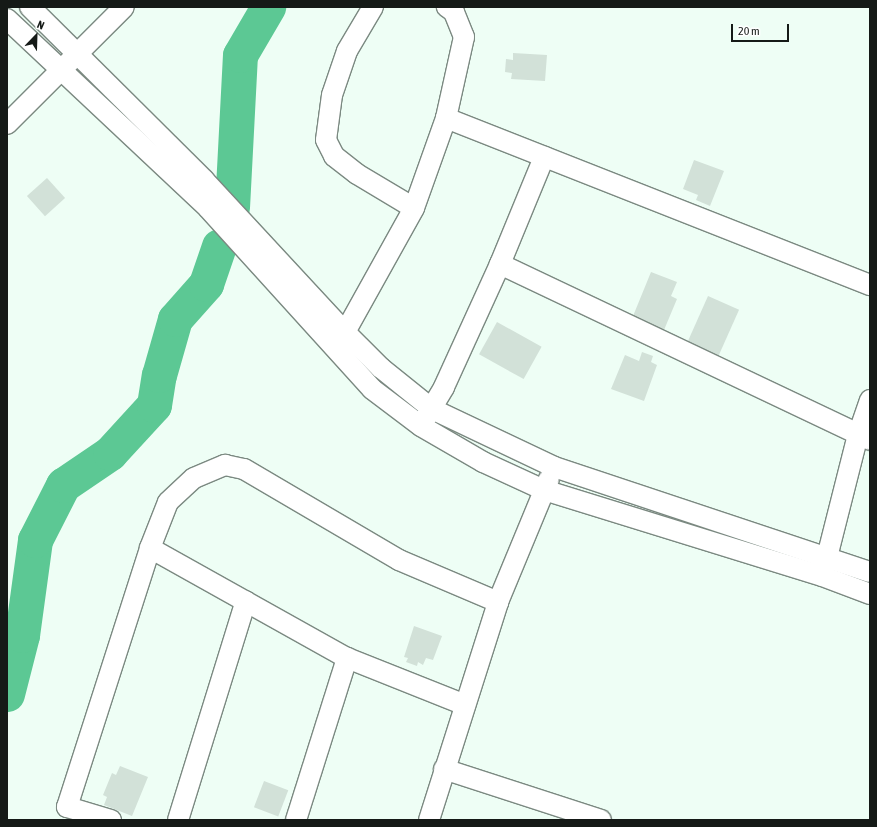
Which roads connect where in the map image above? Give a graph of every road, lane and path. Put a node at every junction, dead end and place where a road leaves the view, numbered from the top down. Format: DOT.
graph roads {
  1 [pos="30,7"];
  2 [pos="124,7"];
  3 [pos="373,7"];
  4 [pos="447,7"];
  5 [pos="7,19"];
  6 [pos="78,54"];
  7 [pos="61,72"];
  8 [pos="446,118"];
  9 [pos="7,124"];
  10 [pos="544,157"];
  11 [pos="215,203"];
  12 [pos="414,208"];
  13 [pos="500,264"];
  14 [pos="870,285"];
  15 [pos="340,341"];
  16 [pos="870,400"];
  17 [pos="432,409"];
  18 [pos="421,426"];
  19 [pos="864,438"];
  20 [pos="554,467"];
  21 [pos="544,490"];
  22 [pos="150,548"];
  23 [pos="828,557"];
  24 [pos="870,572"];
  25 [pos="822,576"];
  26 [pos="870,594"];
  27 [pos="246,601"];
  28 [pos="498,602"];
  29 [pos="347,658"];
  30 [pos="465,705"];
  31 [pos="444,768"];
  32 [pos="111,820"];
  33 [pos="178,820"];
  34 [pos="296,820"];
  35 [pos="429,820"];
  36 [pos="601,820"];
  1 -- 6 [label="street"];
  2 -- 6 [label="street"];
  3 -- 12 [label="street"];
  4 -- 8 [label="street"];
  5 -- 7 [label="street"];
  6 -- 7 [label="street"];
  6 -- 11 [label="street"];
  7 -- 9 [label="street"];
  7 -- 11 [label="street"];
  8 -- 10 [label="street"];
  8 -- 12 [label="street"];
  10 -- 13 [label="street"];
  10 -- 14 [label="street"];
  11 -- 15 [label="street"];
  12 -- 15 [label="street"];
  13 -- 17 [label="street"];
  13 -- 19 [label="street"];
  15 -- 17 [label="street"];
  15 -- 18 [label="street"];
  16 -- 19 [label="street"];
  17 -- 18 [label="street"];
  17 -- 20 [label="street"];
  18 -- 21 [label="street"];
  19 -- 23 [label="street"];
  20 -- 21 [label="street"];
  20 -- 23 [label="street"];
  21 -- 25 [label="street"];
  21 -- 28 [label="street"];
  22 -- 27 [label="street"];
  22 -- 28 [label="street"];
  22 -- 32 [label="street"];
  23 -- 24 [label="street"];
  23 -- 25 [label="street"];
  25 -- 26 [label="street"];
  27 -- 29 [label="street"];
  27 -- 33 [label="street"];
  28 -- 30 [label="street"];
  29 -- 30 [label="street"];
  29 -- 34 [label="street"];
  30 -- 31 [label="street"];
  31 -- 35 [label="street"];
  31 -- 36 [label="street"];
}
